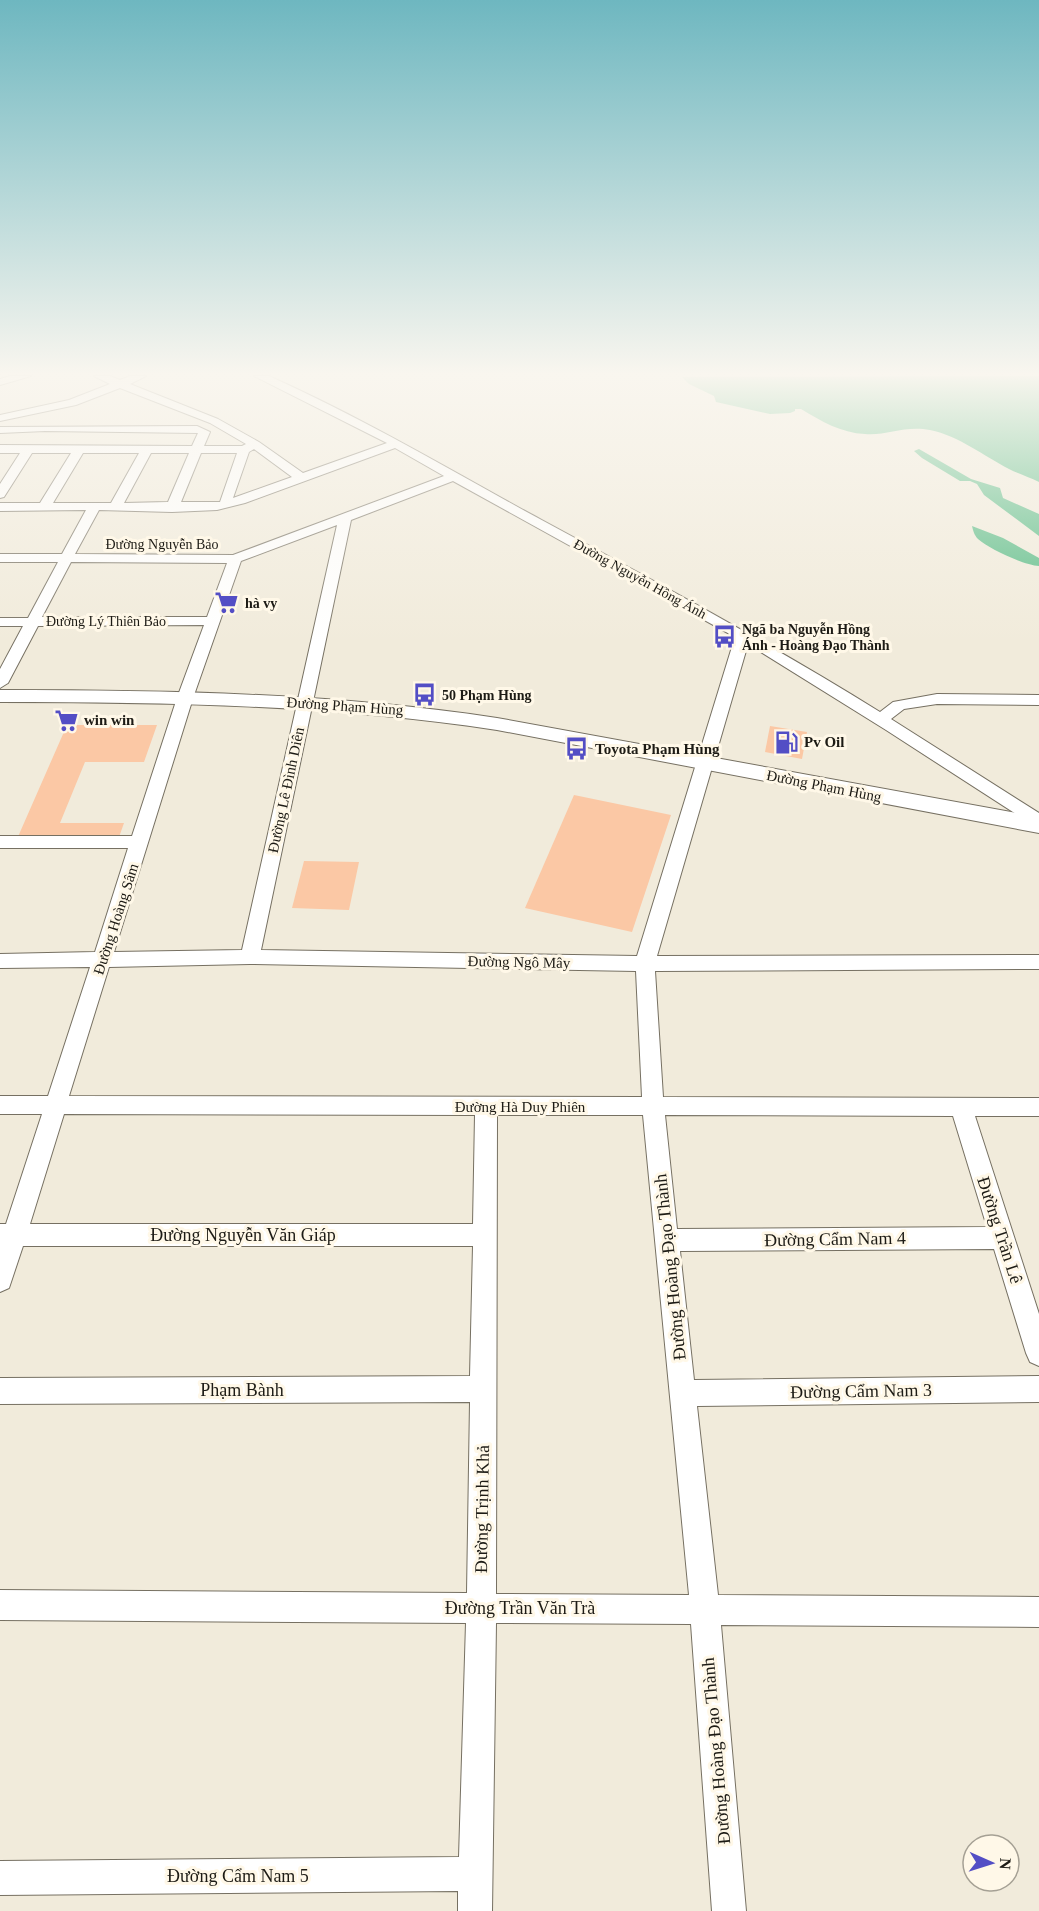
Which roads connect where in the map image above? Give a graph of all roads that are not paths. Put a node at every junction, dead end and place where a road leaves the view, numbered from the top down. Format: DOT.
graph roads {
  1 [pos="18,465"];
  2 [pos="69,465"];
  3 [pos="138,465"];
  4 [pos="190,465"];
  5 [pos="242,465"];
  6 [pos="280,465"];
  7 [pos="337,465"];
  8 [pos="436,465"];
  9 [pos="454,476"];
  10 [pos="301,478"];
  11 [pos="0,494"];
  12 [pos="225,504"];
  13 [pos="0,507"];
  14 [pos="44,507"];
  15 [pos="94,507"];
  16 [pos="115,507"];
  17 [pos="172,508"];
  18 [pos="345,517"];
  19 [pos="0,558"];
  20 [pos="66,558"];
  21 [pos="235,559"];
  22 [pos="0,621"];
  23 [pos="33,621"];
  24 [pos="212,621"];
  25 [pos="743,636"];
  26 [pos="0,683"];
  27 [pos="0,696"];
  28 [pos="186,698"];
  29 [pos="1039,700"];
  30 [pos="305,702"];
  31 [pos="880,719"];
  32 [pos="703,763"];
  33 [pos="1039,823"];
  34 [pos="0,842"];
  35 [pos="140,842"];
  36 [pos="250,957"];
  37 [pos="0,961"];
  38 [pos="102,961"];
  39 [pos="1039,962"];
  40 [pos="645,964"];
  41 [pos="0,1105"];
  42 [pos="57,1105"];
  43 [pos="486,1107"];
  44 [pos="653,1107"];
  45 [pos="961,1107"];
  46 [pos="1039,1107"];
  47 [pos="7,1235"];
  48 [pos="485,1235"];
  49 [pos="1002,1238"];
  50 [pos="667,1240"];
  51 [pos="0,1280"];
  52 [pos="1039,1353"];
  53 [pos="483,1389"];
  54 [pos="1039,1389"];
  55 [pos="0,1391"];
  56 [pos="683,1393"];
  57 [pos="0,1605"];
  58 [pos="481,1608"];
  59 [pos="705,1610"];
  60 [pos="1039,1612"];
  61 [pos="475,1874"];
  62 [pos="0,1878"];
  63 [pos="475,1911"];
  64 [pos="729,1911"];
  1 -- 11 [label="street"];
  2 -- 14 [label="street"];
  3 -- 16 [label="street"];
  4 -- 17 [label="street"];
  5 -- 12 [label="street"];
  6 -- 10 [label="street"];
  7 -- 10 [label="street"];
  8 -- 9 [label="street, Đường Nguyễn Hồng Ánh"];
  9 -- 18 [label="street, Đường Nguyễn Bảo"];
  9 -- 25 [label="street, Đường Nguyễn Hồng Ánh"];
  10 -- 12 [label="street"];
  12 -- 17 [label="street"];
  13 -- 14 [label="street"];
  14 -- 15 [label="street"];
  15 -- 16 [label="street"];
  15 -- 20 [label="street"];
  16 -- 17 [label="street"];
  18 -- 21 [label="street, Đường Nguyễn Bảo"];
  18 -- 30 [label="street, Đường Lê Đình Diên"];
  19 -- 20 [label="street, Đường Nguyễn Bảo"];
  20 -- 21 [label="street, Đường Nguyễn Bảo"];
  20 -- 23 [label="street"];
  21 -- 24 [label="street, Đường Hoàng Sâm"];
  22 -- 23 [label="street, Đường Lý Thiên Bảo"];
  23 -- 24 [label="street, Đường Lý Thiên Bảo"];
  23 -- 26 [label="street"];
  24 -- 28 [label="street, Đường Hoàng Sâm"];
  25 -- 31 [label="street, Đường Nguyễn Hồng Ánh"];
  25 -- 32 [label="street, Đường Hoàng Đạo Thành"];
  27 -- 28 [label="main road, Đường Phạm Hùng"];
  28 -- 30 [label="main road, Đường Phạm Hùng"];
  28 -- 35 [label="street, Đường Hoàng Sâm"];
  29 -- 31 [label="street"];
  30 -- 32 [label="main road, Đường Phạm Hùng"];
  30 -- 36 [label="street, Đường Lê Đình Diên"];
  31 -- 33 [label="street, Đường Nguyễn Hồng Ánh"];
  32 -- 33 [label="main road, Đường Phạm Hùng"];
  32 -- 40 [label="street, Đường Hoàng Đạo Thành"];
  34 -- 35 [label="street"];
  35 -- 38 [label="street, Đường Hoàng Sâm"];
  36 -- 38 [label="street, Đường Ngô Mây"];
  36 -- 40 [label="street, Đường Ngô Mây"];
  37 -- 38 [label="street, Đường Ngô Mây"];
  38 -- 42 [label="street, Đường Hoàng Sâm"];
  39 -- 40 [label="street, Đường Ngô Mây"];
  40 -- 44 [label="street, Đường Hoàng Đạo Thành"];
  41 -- 42 [label="street, Đường Hà Duy Phiên"];
  42 -- 43 [label="street, Đường Hà Duy Phiên"];
  42 -- 47 [label="street, Đường Hoàng Sâm"];
  43 -- 44 [label="street, Đường Hà Duy Phiên"];
  43 -- 48 [label="street, Đường Trịnh Khả"];
  44 -- 45 [label="street, Đường Hà Duy Phiên"];
  44 -- 50 [label="street, Đường Hoàng Đạo Thành"];
  45 -- 46 [label="street, Đường Hà Duy Phiên"];
  45 -- 49 [label="street, Đường Trần Lê"];
  47 -- 48 [label="street, Đường Nguyễn Văn Giáp"];
  47 -- 51 [label="street, Đường Hoàng Sâm"];
  48 -- 53 [label="street, Đường Trịnh Khả"];
  49 -- 50 [label="street, Đường Cẩm Nam 4"];
  49 -- 52 [label="street, Đường Trần Lê"];
  50 -- 56 [label="street, Đường Hoàng Đạo Thành"];
  53 -- 55 [label="street, Phạm Bành"];
  53 -- 58 [label="street, Đường Trịnh Khả"];
  54 -- 56 [label="street, Đường Cẩm Nam 3"];
  56 -- 59 [label="street, Đường Hoàng Đạo Thành"];
  57 -- 58 [label="street, Đường Trần Văn Trà"];
  58 -- 59 [label="street, Đường Trần Văn Trà"];
  58 -- 61 [label="street, Đường Trịnh Khả"];
  59 -- 60 [label="street, Đường Trần Văn Trà"];
  59 -- 64 [label="street, Đường Hoàng Đạo Thành"];
  61 -- 62 [label="street, Đường Cẩm Nam 5"];
  61 -- 63 [label="street, Đường Trịnh Khả"];
}
